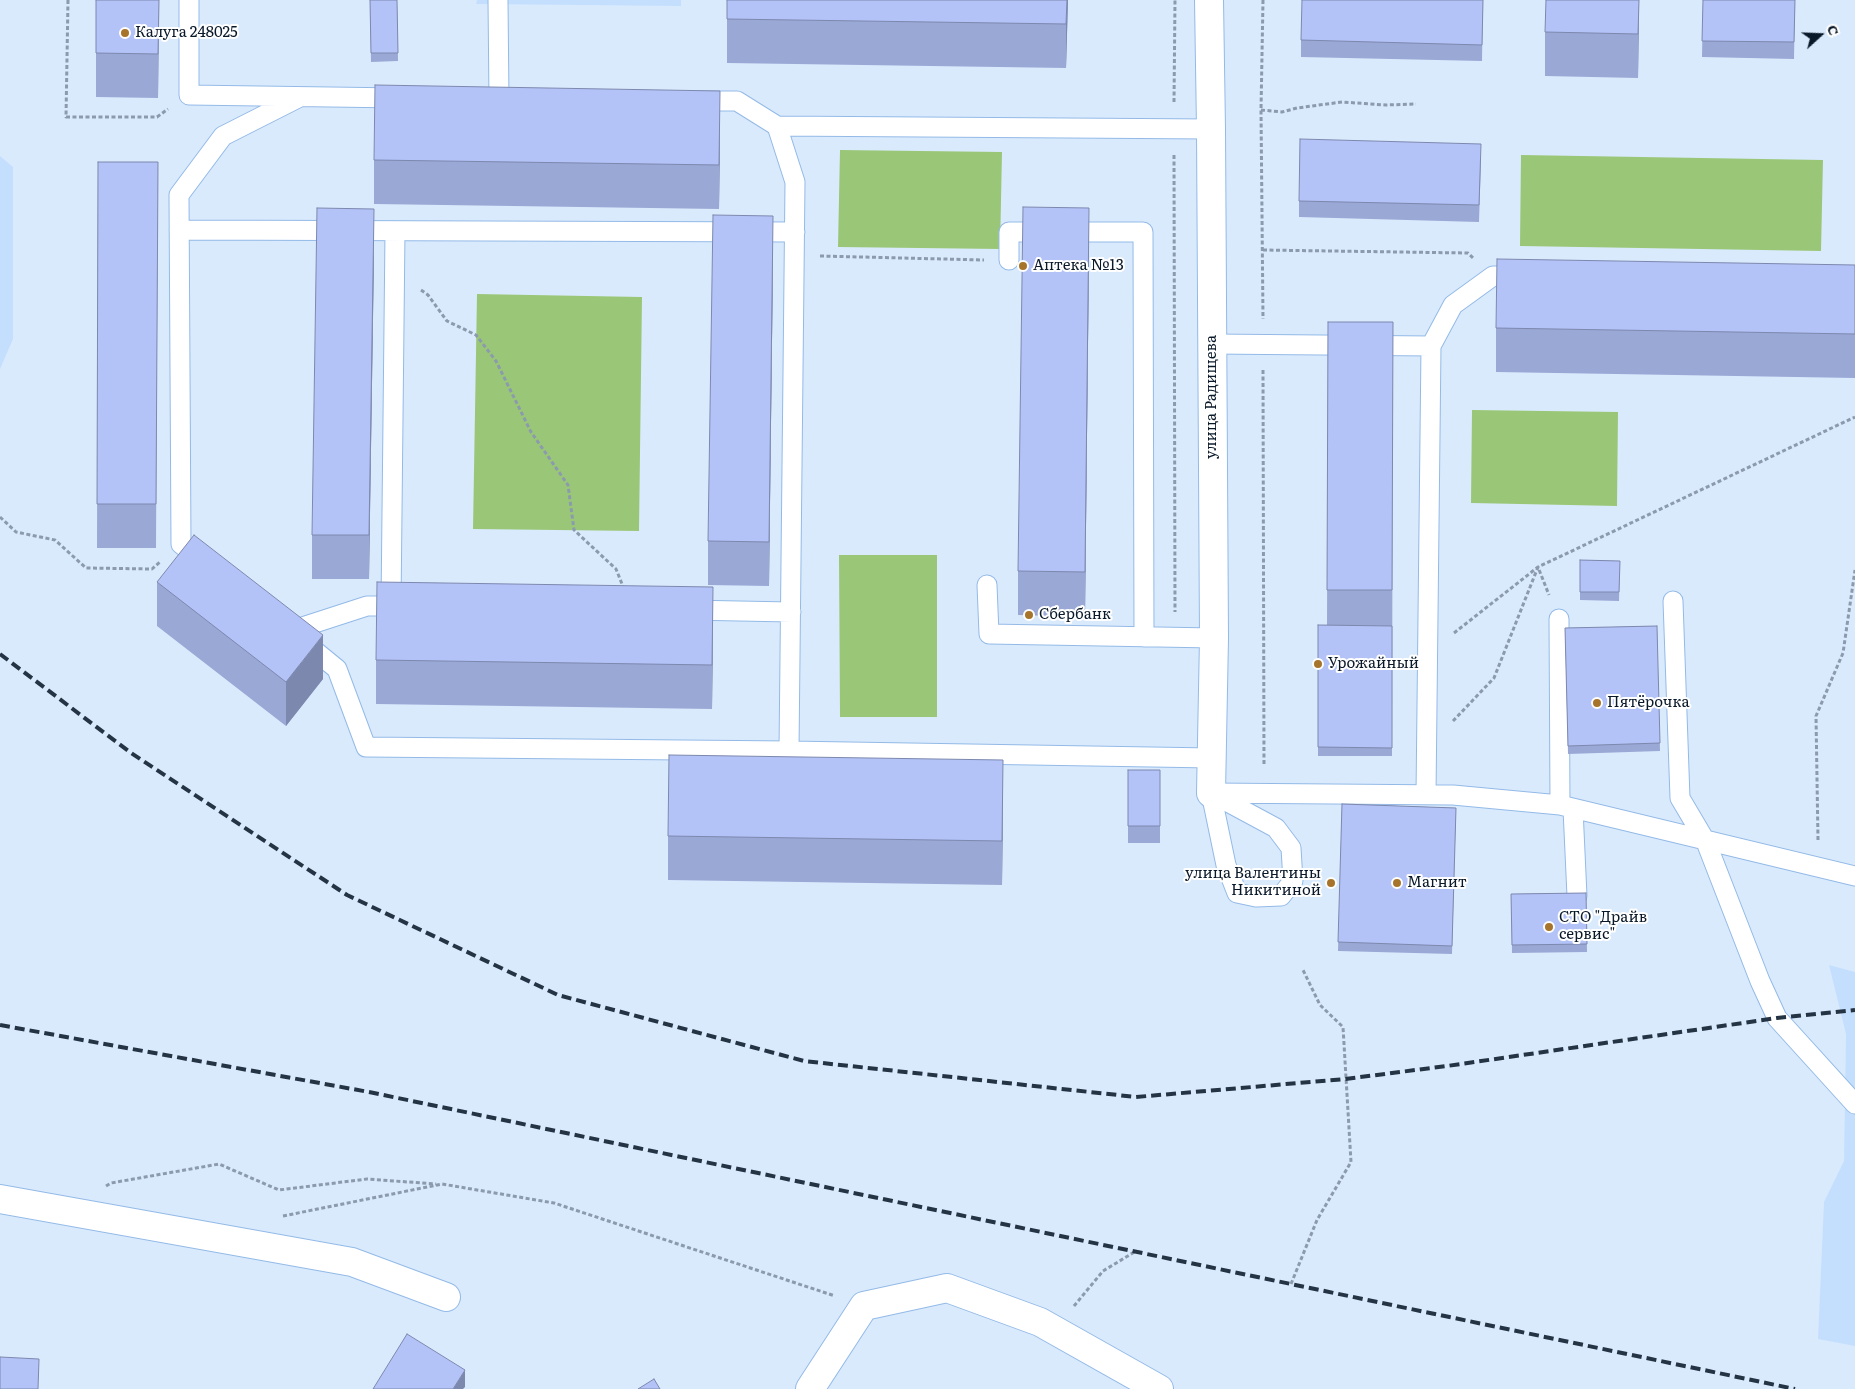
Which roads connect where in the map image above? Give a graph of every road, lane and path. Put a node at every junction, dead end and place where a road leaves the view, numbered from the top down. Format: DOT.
graph roads {
  1 [pos="68,0"];
  2 [pos="189,0"];
  3 [pos="498,0"];
  4 [pos="1175,0"];
  5 [pos="1209,0"];
  6 [pos="1263,0"];
  7 [pos="189,95"];
  8 [pos="300,97"];
  9 [pos="420,99"];
  10 [pos="479,100"];
  11 [pos="499,100"];
  12 [pos="519,100"];
  13 [pos="677,100"];
  14 [pos="1416,104"];
  15 [pos="1261,110"];
  16 [pos="777,126"];
  17 [pos="1174,128"];
  18 [pos="1211,129"];
  19 [pos="180,230"];
  20 [pos="395,231"];
  21 [pos="1175,231"];
  22 [pos="795,232"];
  23 [pos="1142,232"];
  24 [pos="1263,250"];
  25 [pos="794,256"];
  26 [pos="1009,260"];
  27 [pos="394,271"];
  28 [pos="1542,275"];
  29 [pos="1493,276"];
  30 [pos="1212,344"];
  31 [pos="1263,345"];
  32 [pos="1431,346"];
  33 [pos="1855,418"];
  34 [pos="0,518"];
  35 [pos="181,544"];
  36 [pos="1538,567"];
  37 [pos="1855,570"];
  38 [pos="217,573"];
  39 [pos="987,585"];
  40 [pos="625,593"];
  41 [pos="1673,601"];
  42 [pos="390,606"];
  43 [pos="420,606"];
  44 [pos="671,610"];
  45 [pos="791,612"];
  46 [pos="1559,619"];
  47 [pos="1144,637"];
  48 [pos="1175,637"];
  49 [pos="1214,638"];
  50 [pos="1428,654"];
  51 [pos="1426,749"];
  52 [pos="789,751"];
  53 [pos="1212,758"];
  54 [pos="1211,793"];
  55 [pos="1265,794"];
  56 [pos="1426,795"];
  57 [pos="1567,807"];
  58 [pos="1706,842"];
  59 [pos="1818,868"];
  60 [pos="1855,876"];
  61 [pos="1577,896"];
  62 [pos="1302,968"];
  63 [pos="1855,1104"];
  64 [pos="442,1184"];
  65 [pos="0,1199"];
  66 [pos="70,1212"];
  67 [pos="256,1245"];
  68 [pos="1136,1251"];
  69 [pos="1291,1284"];
  70 [pos="446,1297"];
  71 [pos="864,1306"];
  72 [pos="1040,1322"];
  73 [pos="1154,1388"];
  74 [pos="810,1389"];
  1 -- 7 [label="path"];
  2 -- 7 [label="lane"];
  3 -- 11 [label="lane"];
  4 -- 17 [label="path"];
  5 -- 18 [label="street, улица Радищева"];
  6 -- 15 [label="path"];
  7 -- 8 [label="lane"];
  8 -- 9 [label="lane"];
  8 -- 19 [label="lane"];
  10 -- 11 [label="lane"];
  11 -- 12 [label="lane"];
  13 -- 16 [label="lane"];
  14 -- 15 [label="path"];
  15 -- 24 [label="path"];
  16 -- 17 [label="lane"];
  16 -- 22 [label="lane"];
  17 -- 18 [label="lane"];
  17 -- 21 [label="path"];
  18 -- 30 [label="street, улица Радищева"];
  19 -- 20 [label="lane"];
  19 -- 35 [label="lane"];
  20 -- 22 [label="lane"];
  20 -- 27 [label="lane"];
  21 -- 23 [label="path"];
  21 -- 48 [label="path"];
  22 -- 25 [label="lane"];
  23 -- 26 [label="lane"];
  23 -- 47 [label="lane"];
  24 -- 29 [label="path"];
  24 -- 31 [label="path"];
  25 -- 26 [label="path"];
  25 -- 45 [label="lane"];
  27 -- 40 [label="path"];
  27 -- 42 [label="lane"];
  28 -- 29 [label="lane"];
  29 -- 32 [label="lane"];
  30 -- 31 [label="lane"];
  30 -- 49 [label="street, улица Радищева"];
  31 -- 32 [label="lane"];
  31 -- 55 [label="path"];
  32 -- 50 [label="lane"];
  33 -- 36 [label="path"];
  34 -- 35 [label="path"];
  35 -- 38 [label="lane"];
  36 -- 46 [label="path"];
  36 -- 50 [label="path"];
  36 -- 51 [label="path"];
  37 -- 59 [label="path"];
  39 -- 47 [label="lane"];
  41 -- 58 [label="lane"];
  42 -- 43 [label="lane"];
  42 -- 52 [label="lane"];
  44 -- 45 [label="lane"];
  45 -- 52 [label="lane"];
  46 -- 57 [label="lane"];
  47 -- 48 [label="lane"];
  48 -- 49 [label="lane"];
  49 -- 53 [label="street, улица Радищева"];
  50 -- 51 [label="lane"];
  51 -- 56 [label="lane"];
  52 -- 53 [label="lane"];
  53 -- 54 [label="street, улица Радищева"];
  54 -- 54 [label="lane"];
  54 -- 55 [label="lane"];
  55 -- 56 [label="lane"];
  56 -- 57 [label="lane"];
  57 -- 58 [label="lane"];
  57 -- 61 [label="lane"];
  58 -- 59 [label="lane"];
  58 -- 63 [label="lane"];
  59 -- 60 [label="lane"];
  62 -- 69 [label="path"];
  64 -- 66 [label="path"];
  64 -- 67 [label="path"];
  64 -- 71 [label="path"];
  65 -- 66 [label="street"];
  66 -- 67 [label="street"];
  67 -- 70 [label="street"];
  68 -- 72 [label="path"];
  71 -- 72 [label="street"];
  71 -- 74 [label="street"];
  72 -- 73 [label="street"];
}
